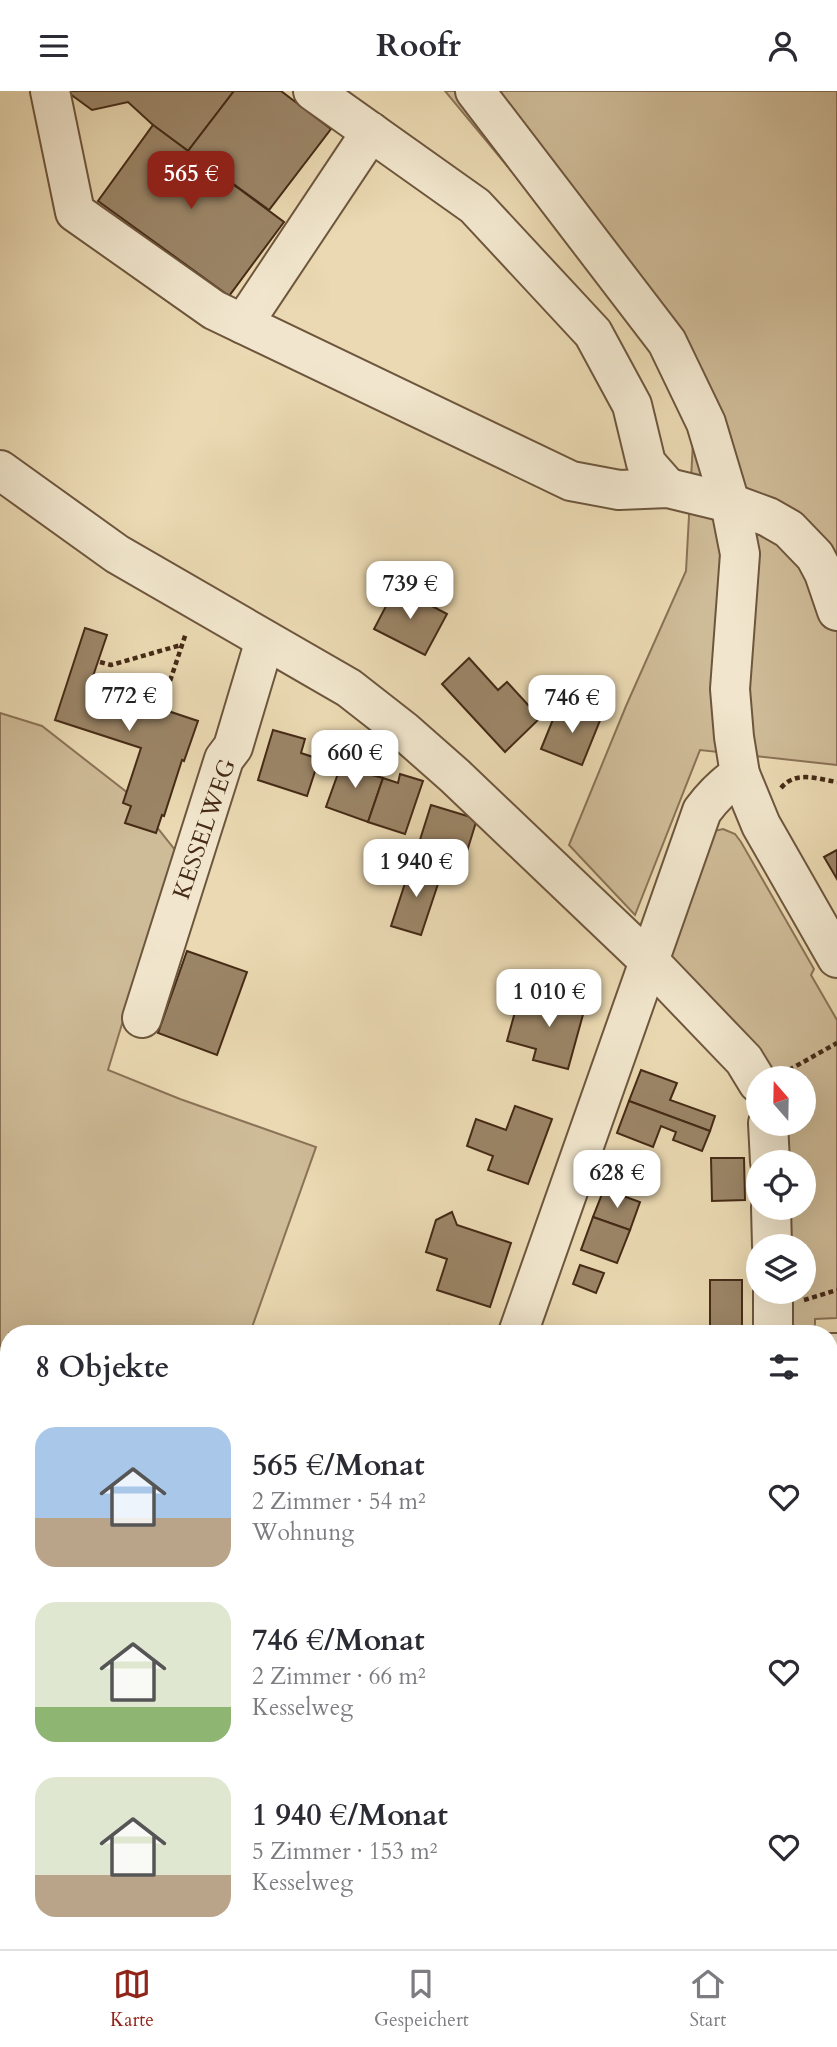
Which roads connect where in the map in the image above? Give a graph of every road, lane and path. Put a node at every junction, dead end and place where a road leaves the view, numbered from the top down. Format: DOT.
graph roads {
  1 [pos="50,91"];
  2 [pos="313,91"];
  3 [pos="475,91"];
  4 [pos="371,132"];
  5 [pos="243,324"];
  6 [pos="0,470"];
  7 [pos="668,488"];
  8 [pos="730,503"];
  9 [pos="197,600"];
  10 [pos="837,611"];
  11 [pos="265,640"];
  12 [pos="182,645"];
  13 [pos="100,662"];
  14 [pos="162,705"];
  15 [pos="740,774"];
  16 [pos="837,782"];
  17 [pos="761,825"];
  18 [pos="837,958"];
  19 [pos="649,961"];
  20 [pos="142,1018"];
  21 [pos="837,1043"];
  22 [pos="753,1066"];
  23 [pos="793,1066"];
  24 [pos="772,1304"];
  25 [pos="521,1325"];
  26 [pos="773,1325"];
  1 -- 5 [label="street"];
  2 -- 4 [label="street"];
  3 -- 8 [label="street"];
  4 -- 5 [label="street"];
  4 -- 7 [label="street"];
  5 -- 7 [label="street"];
  6 -- 9 [label="street"];
  7 -- 8 [label="street"];
  8 -- 10 [label="street"];
  8 -- 15 [label="street"];
  9 -- 11 [label="street"];
  9 -- 12 [label="path"];
  11 -- 19 [label="street"];
  11 -- 20 [label="street, KESSELWEG"];
  12 -- 13 [label="path"];
  12 -- 14 [label="path"];
  15 -- 17 [label="street"];
  15 -- 19 [label="street"];
  16 -- 17 [label="path"];
  17 -- 18 [label="street"];
  19 -- 22 [label="street"];
  19 -- 25 [label="street"];
  21 -- 23 [label="path"];
  24 -- 26 [label="street"];
}
